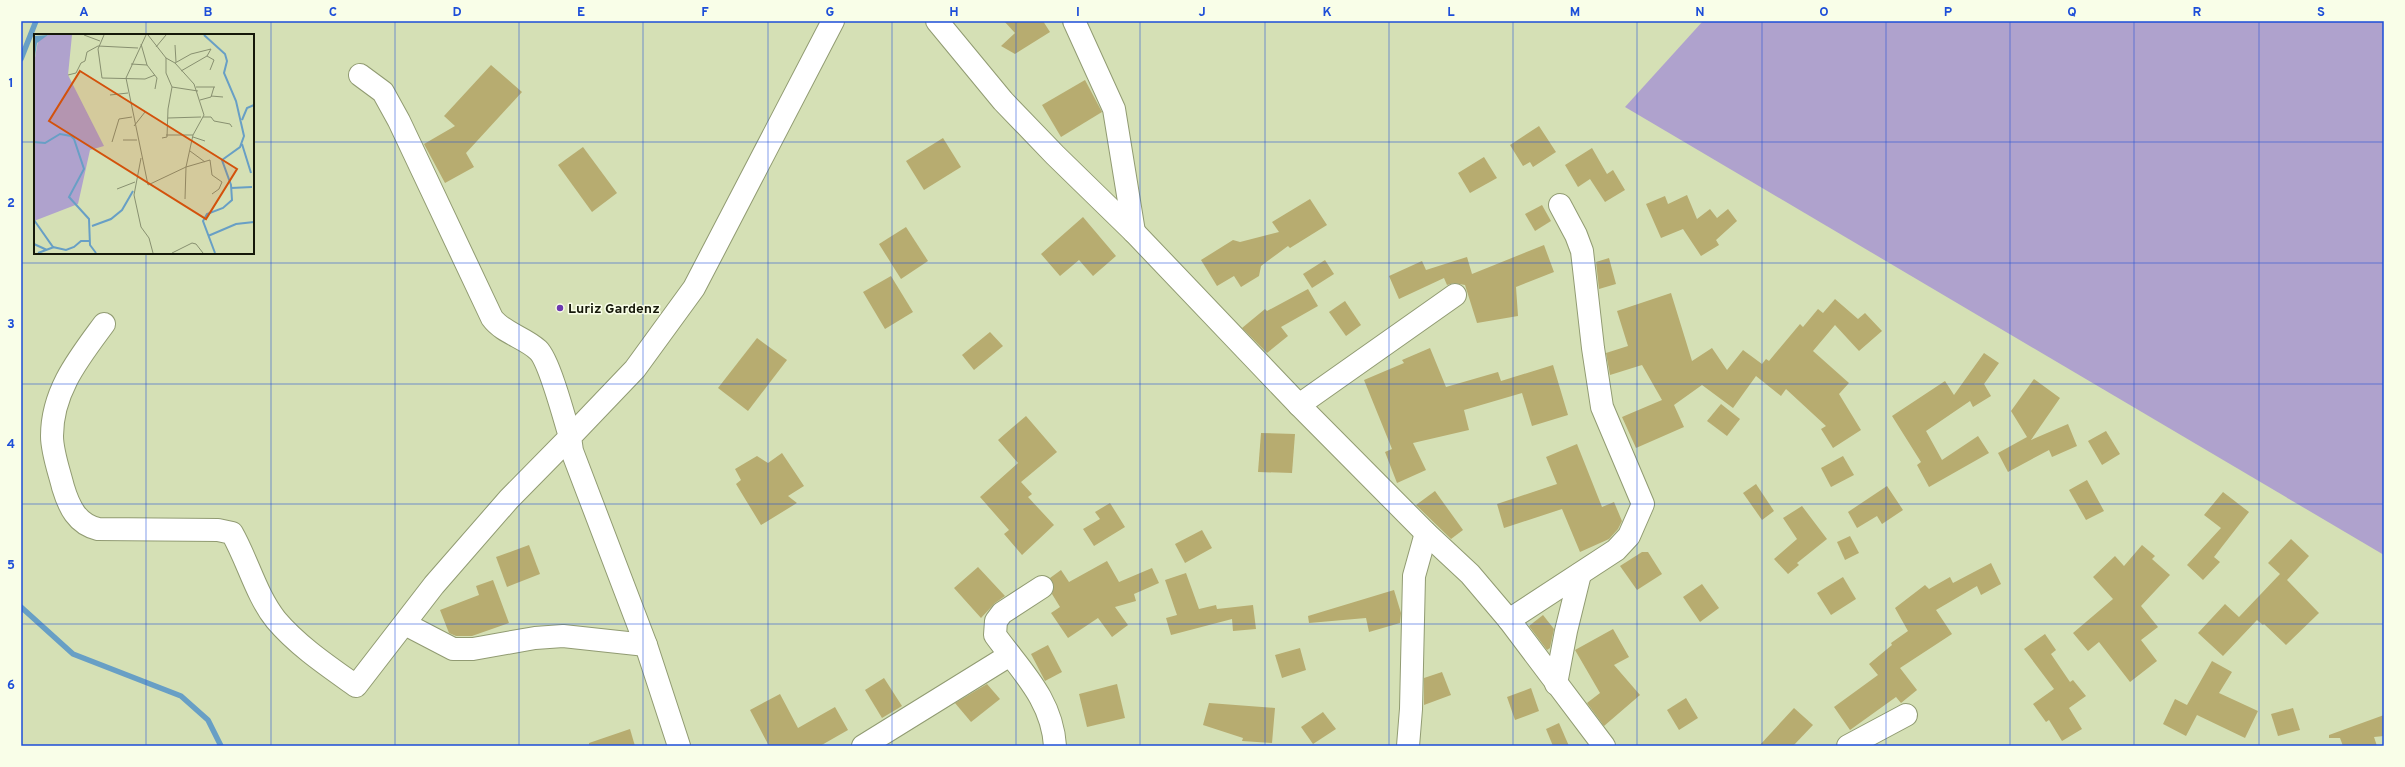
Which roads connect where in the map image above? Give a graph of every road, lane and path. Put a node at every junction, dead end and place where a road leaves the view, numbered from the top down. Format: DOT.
graph roads {
  1 [pos="833,21"];
  2 [pos="937,21"];
  3 [pos="1074,21"];
  4 [pos="360,75"];
  5 [pos="1560,205"];
  6 [pos="1134,232"];
  7 [pos="1455,295"];
  8 [pos="104,324"];
  9 [pos="1299,405"];
  10 [pos="570,437"];
  11 [pos="1426,533"];
  12 [pos="1580,574"];
  13 [pos="1042,586"];
  14 [pos="1509,620"];
  15 [pos="405,624"];
  16 [pos="646,645"];
  17 [pos="1010,655"];
  18 [pos="1556,684"];
  19 [pos="1906,715"];
  20 [pos="679,746"];
  21 [pos="863,746"];
  22 [pos="1055,746"];
  23 [pos="1408,746"];
  24 [pos="1604,746"];
  25 [pos="1848,746"];
  1 -- 10 [label="street"];
  2 -- 6 [label="street"];
  3 -- 6 [label="street"];
  4 -- 10 [label="street"];
  5 -- 12 [label="street"];
  6 -- 9 [label="street"];
  7 -- 9 [label="street"];
  8 -- 15 [label="street"];
  9 -- 11 [label="street"];
  10 -- 15 [label="street"];
  10 -- 16 [label="street"];
  11 -- 14 [label="street"];
  11 -- 23 [label="street"];
  12 -- 14 [label="street"];
  12 -- 18 [label="street"];
  13 -- 17 [label="street"];
  14 -- 18 [label="street"];
  15 -- 16 [label="street"];
  16 -- 20 [label="street"];
  17 -- 21 [label="street"];
  17 -- 22 [label="street"];
  18 -- 24 [label="street"];
  19 -- 25 [label="street"];
}
